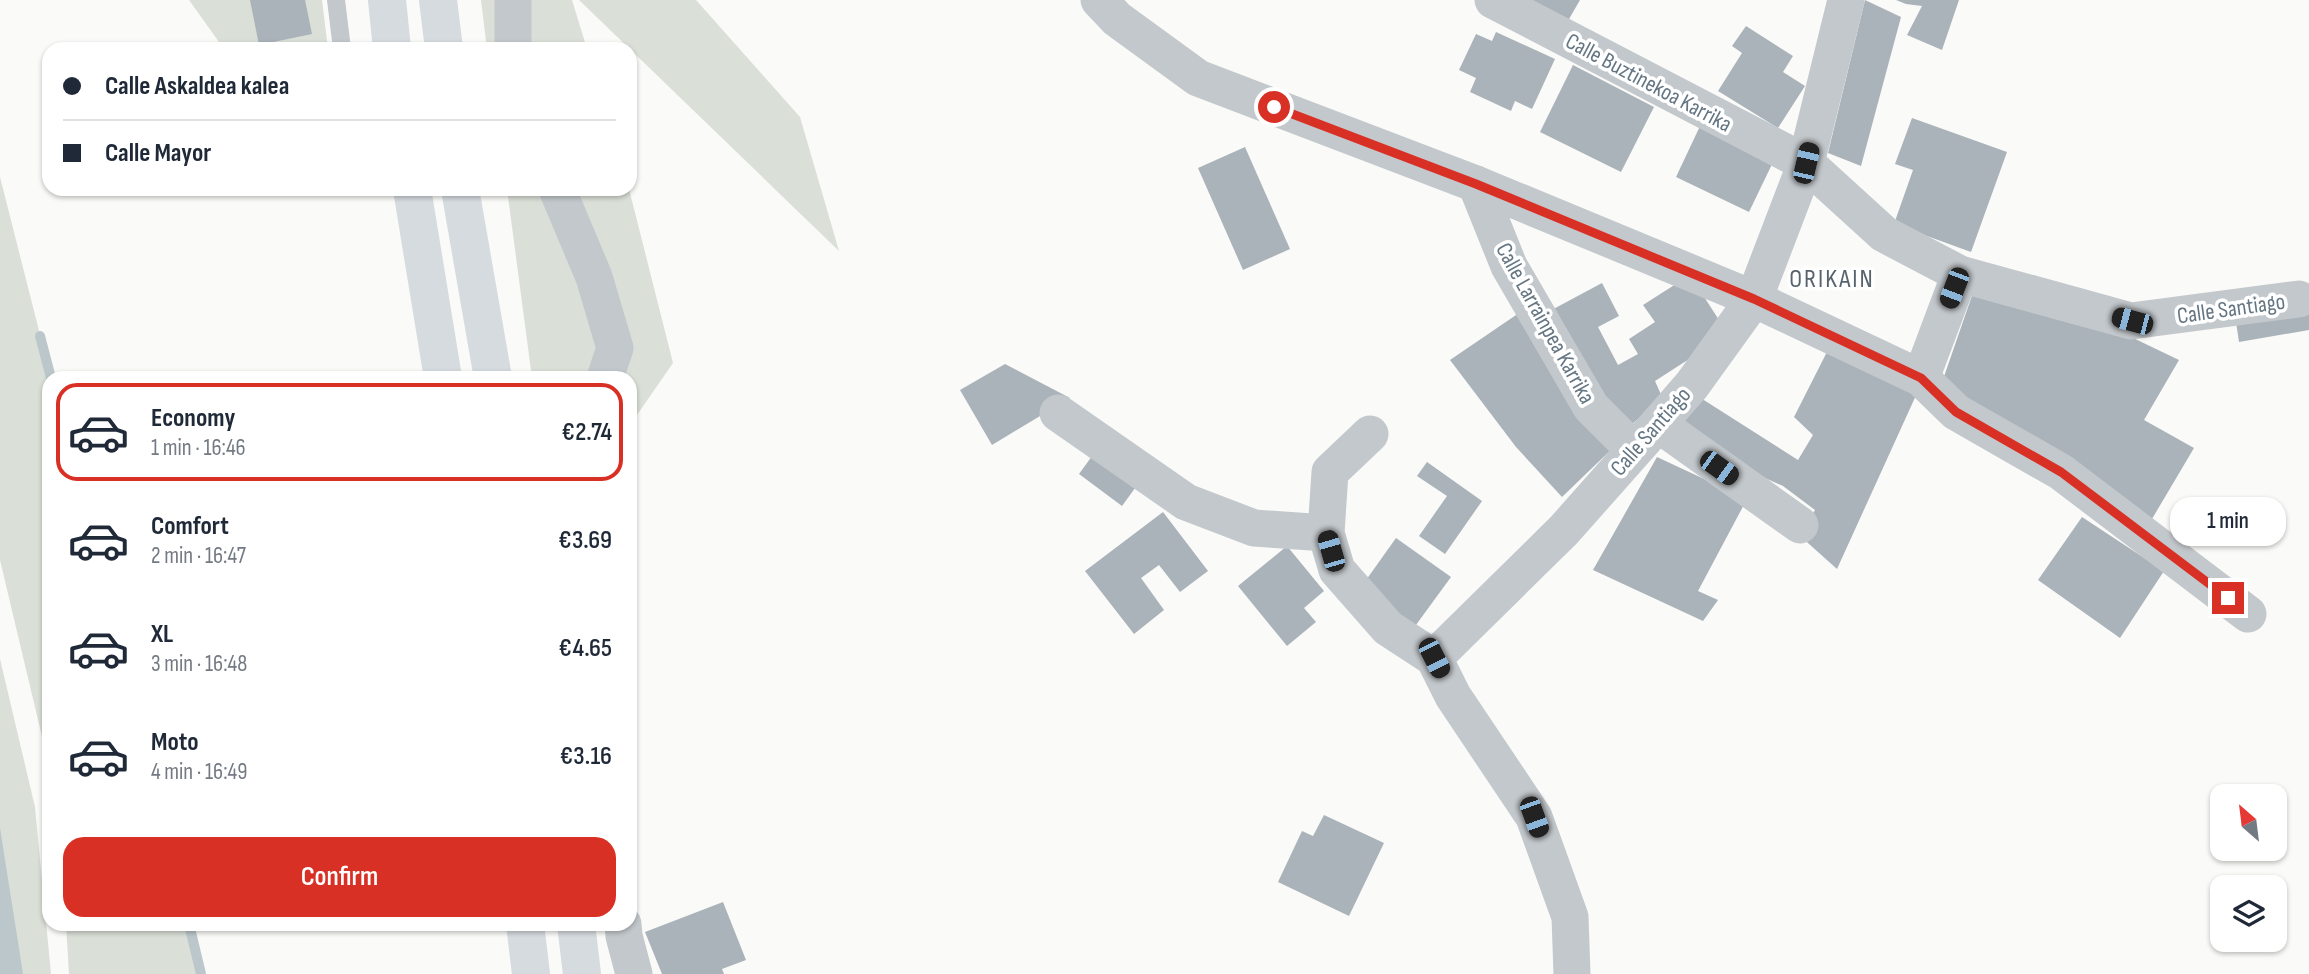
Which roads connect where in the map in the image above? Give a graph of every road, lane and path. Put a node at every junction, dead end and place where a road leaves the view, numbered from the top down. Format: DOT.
graph roads {
  1 [pos="336,0"];
  2 [pos="387,0"];
  3 [pos="438,0"];
  4 [pos="513,0"];
  5 [pos="1099,0"];
  6 [pos="1493,0"];
  7 [pos="1846,0"];
  8 [pos="341,42"];
  9 [pos="391,42"];
  10 [pos="443,42"];
  11 [pos="513,42"];
  12 [pos="1806,163"];
  13 [pos="1476,184"];
  14 [pos="413,196"];
  15 [pos="461,196"];
  16 [pos="560,196"];
  17 [pos="1960,274"];
  18 [pos="1754,299"];
  19 [pos="2299,299"];
  20 [pos="442,371"];
  21 [pos="492,371"];
  22 [pos="607,371"];
  23 [pos="1921,378"];
  24 [pos="1058,414"];
  25 [pos="1658,424"];
  26 [pos="1370,434"];
  27 [pos="1634,450"];
  28 [pos="1800,525"];
  29 [pos="1326,533"];
  30 [pos="2248,614"];
  31 [pos="1434,658"];
  32 [pos="526,931"];
  33 [pos="577,931"];
  34 [pos="624,931"];
  35 [pos="530,974"];
  36 [pos="582,974"];
  37 [pos="634,974"];
  38 [pos="1572,974"];
  1 -- 8 [label="lane"];
  2 -- 9 [label="highway"];
  3 -- 10 [label="highway"];
  4 -- 11 [label="street"];
  5 -- 13 [label="street"];
  6 -- 12 [label="street, Calle Buztinekoa Karrika"];
  7 -- 12 [label="street, Calle Santiago"];
  12 -- 17 [label="street, Calle Santiago"];
  12 -- 18 [label="street, Calle Santiago"];
  13 -- 18 [label="street"];
  13 -- 27 [label="street, Calle Larrainpea Karrika"];
  14 -- 20 [label="highway"];
  15 -- 21 [label="highway"];
  16 -- 22 [label="street"];
  17 -- 19 [label="street, Calle Santiago"];
  17 -- 23 [label="street"];
  18 -- 23 [label="street"];
  18 -- 25 [label="street, Calle Santiago"];
  23 -- 30 [label="street"];
  24 -- 29 [label="street"];
  25 -- 27 [label="street, Calle Santiago"];
  25 -- 28 [label="street"];
  26 -- 29 [label="street"];
  27 -- 31 [label="street, Calle Santiago"];
  29 -- 31 [label="street"];
  31 -- 38 [label="street"];
  32 -- 35 [label="highway"];
  33 -- 36 [label="highway"];
  34 -- 37 [label="street"];
}
